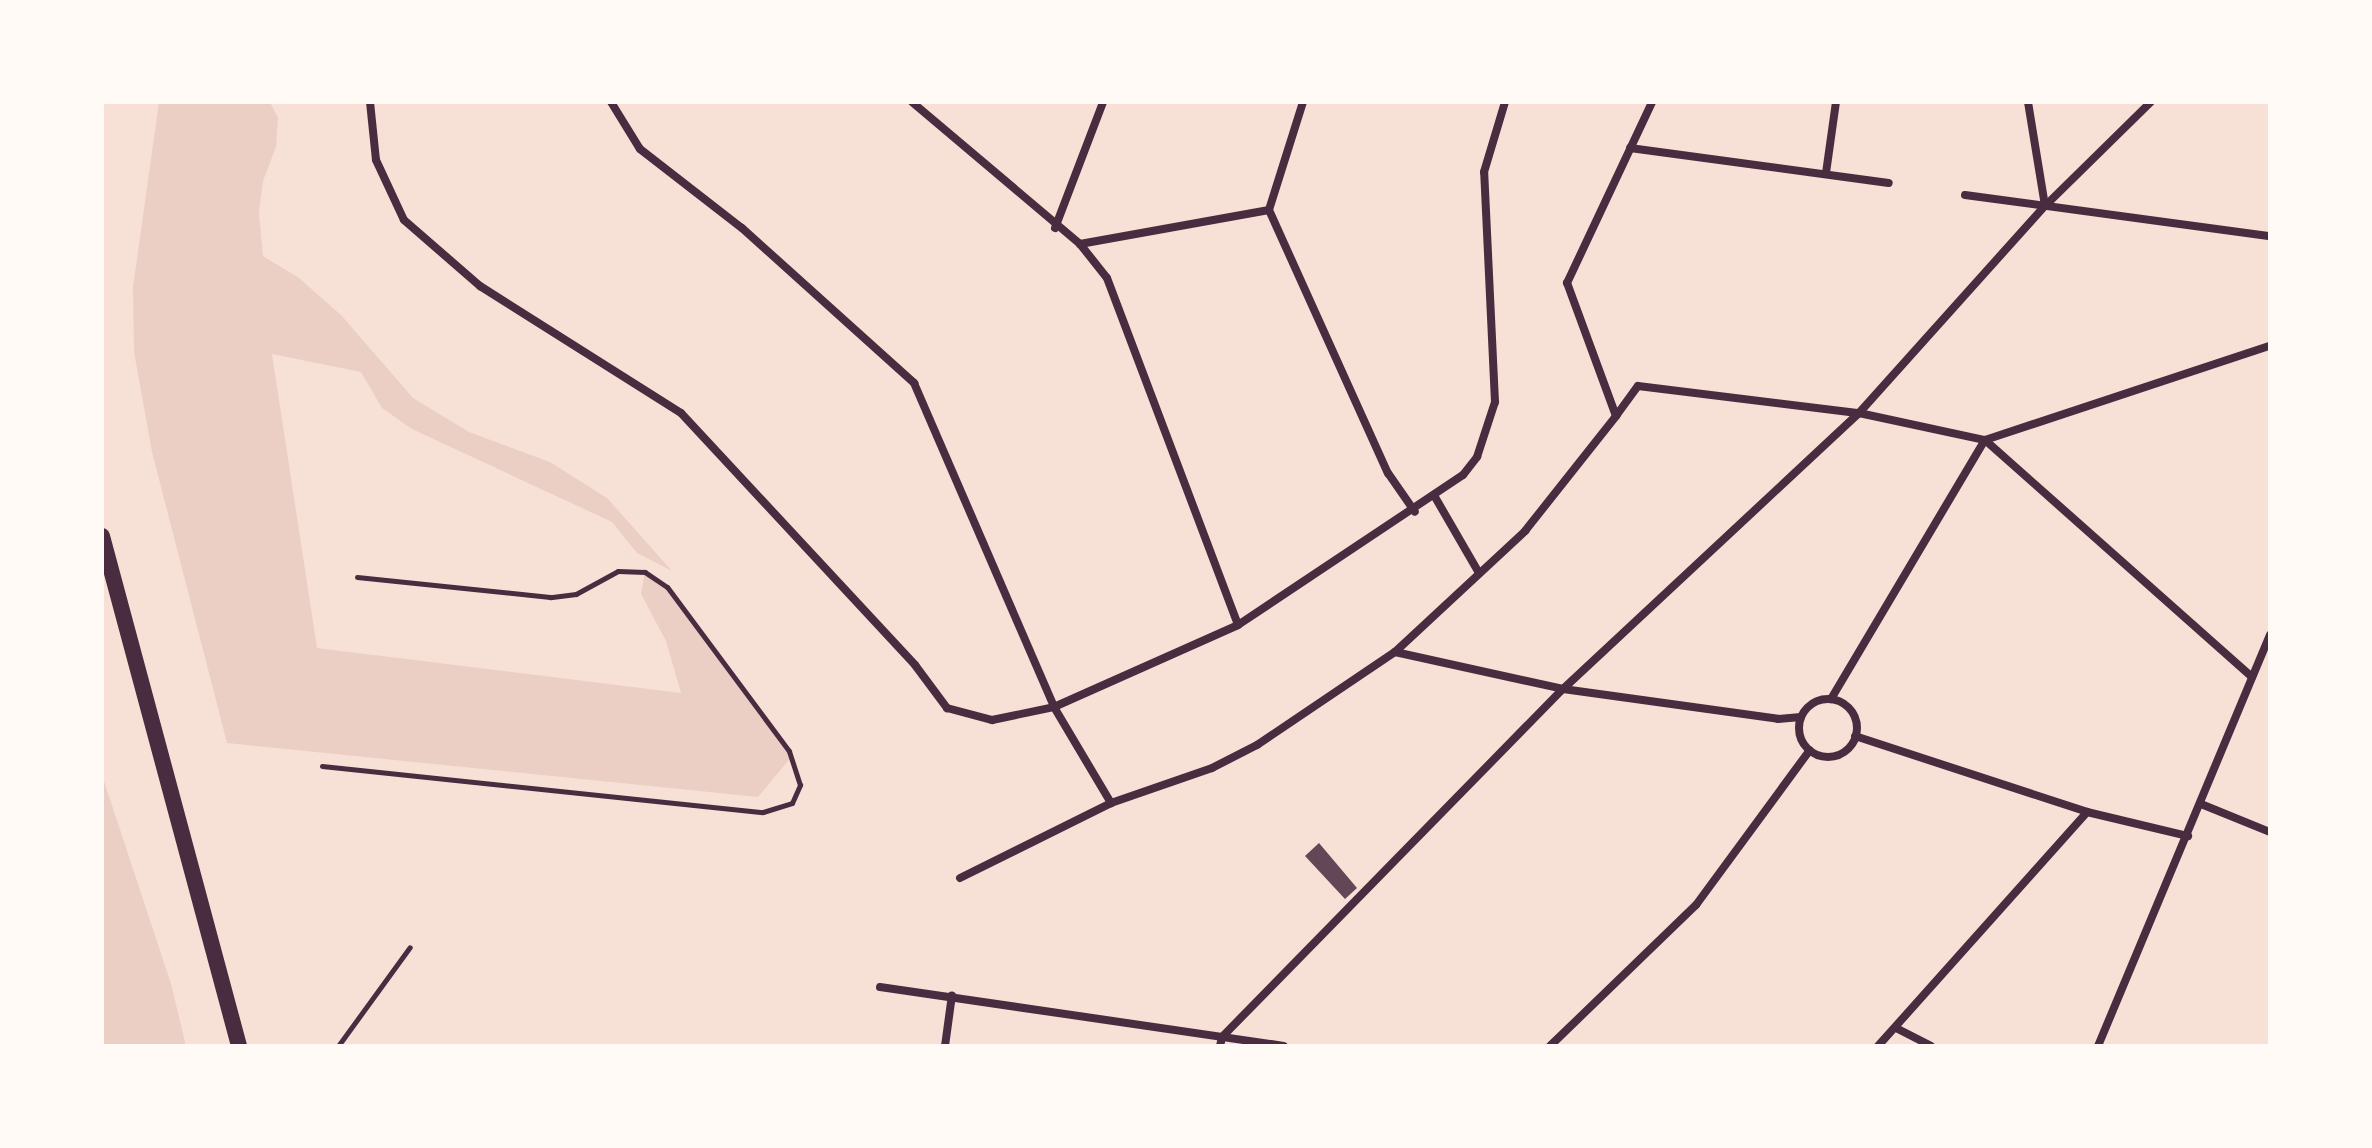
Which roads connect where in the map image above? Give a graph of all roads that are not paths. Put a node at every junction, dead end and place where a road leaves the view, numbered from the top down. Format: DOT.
graph roads {
  1 [pos="370,102"];
  2 [pos="611,102"];
  3 [pos="912,102"];
  4 [pos="1103,102"];
  5 [pos="1303,102"];
  6 [pos="1505,102"];
  7 [pos="1652,102"];
  8 [pos="1836,102"];
  9 [pos="2028,102"];
  10 [pos="2151,102"];
  11 [pos="1630,148"];
  12 [pos="1826,173"];
  13 [pos="1889,183"];
  14 [pos="1965,195"];
  15 [pos="2045,206"];
  16 [pos="1269,210"];
  17 [pos="1055,228"];
  18 [pos="2270,236"];
  19 [pos="1080,244"];
  20 [pos="2270,346"];
  21 [pos="1859,413"];
  22 [pos="1616,416"];
  23 [pos="1985,440"];
  24 [pos="1435,497"];
  25 [pos="1415,512"];
  26 [pos="102,536"];
  27 [pos="1479,573"];
  28 [pos="357,577"];
  29 [pos="1238,625"];
  30 [pos="2270,635"];
  31 [pos="1395,652"];
  32 [pos="2252,677"];
  33 [pos="1563,689"];
  34 [pos="1831,699"];
  35 [pos="1054,707"];
  36 [pos="1801,717"];
  37 [pos="1855,736"];
  38 [pos="1810,750"];
  39 [pos="322,766"];
  40 [pos="1111,803"];
  41 [pos="2201,804"];
  42 [pos="2087,812"];
  43 [pos="2270,832"];
  44 [pos="2188,836"];
  45 [pos="960,878"];
  46 [pos="410,947"];
  47 [pos="880,987"];
  48 [pos="952,995"];
  49 [pos="1896,1028"];
  50 [pos="1221,1042"];
  51 [pos="239,1046"];
  52 [pos="338,1046"];
  53 [pos="945,1046"];
  54 [pos="1284,1046"];
  55 [pos="1550,1046"];
  56 [pos="1878,1046"];
  57 [pos="1931,1046"];
  58 [pos="2098,1046"];
  1 -- 35 [label="street"];
  2 -- 35 [label="street"];
  3 -- 17 [label="street"];
  4 -- 17 [label="street"];
  5 -- 16 [label="street"];
  6 -- 24 [label="street"];
  7 -- 11 [label="street"];
  8 -- 12 [label="street"];
  9 -- 15 [label="street"];
  10 -- 15 [label="street"];
  11 -- 12 [label="street"];
  11 -- 22 [label="street"];
  12 -- 13 [label="street"];
  14 -- 15 [label="street"];
  15 -- 18 [label="street"];
  15 -- 21 [label="street"];
  16 -- 19 [label="street"];
  16 -- 25 [label="street"];
  17 -- 19 [label="street"];
  19 -- 29 [label="street"];
  20 -- 23 [label="street"];
  21 -- 22 [label="street"];
  21 -- 23 [label="street"];
  21 -- 33 [label="street"];
  22 -- 27 [label="street"];
  23 -- 32 [label="street"];
  23 -- 34 [label="street"];
  24 -- 25 [label="street"];
  24 -- 27 [label="street"];
  25 -- 29 [label="street"];
  26 -- 51 [label="main road"];
  27 -- 31 [label="street"];
  28 -- 39 [label="lane"];
  29 -- 35 [label="street"];
  30 -- 32 [label="street"];
  31 -- 33 [label="street"];
  31 -- 40 [label="street"];
  32 -- 41 [label="street"];
  33 -- 36 [label="street"];
  33 -- 50 [label="street"];
  34 -- 36 [label="street"];
  34 -- 37 [label="street"];
  35 -- 40 [label="street"];
  36 -- 38 [label="street"];
  37 -- 38 [label="street"];
  37 -- 42 [label="street"];
  38 -- 55 [label="street"];
  40 -- 45 [label="street"];
  41 -- 43 [label="street"];
  41 -- 44 [label="street"];
  42 -- 44 [label="street"];
  42 -- 49 [label="street"];
  44 -- 58 [label="street"];
  46 -- 52 [label="lane"];
  47 -- 48 [label="street"];
  48 -- 50 [label="street"];
  48 -- 53 [label="street"];
  49 -- 56 [label="street"];
  49 -- 57 [label="street"];
  50 -- 54 [label="street"];
}
